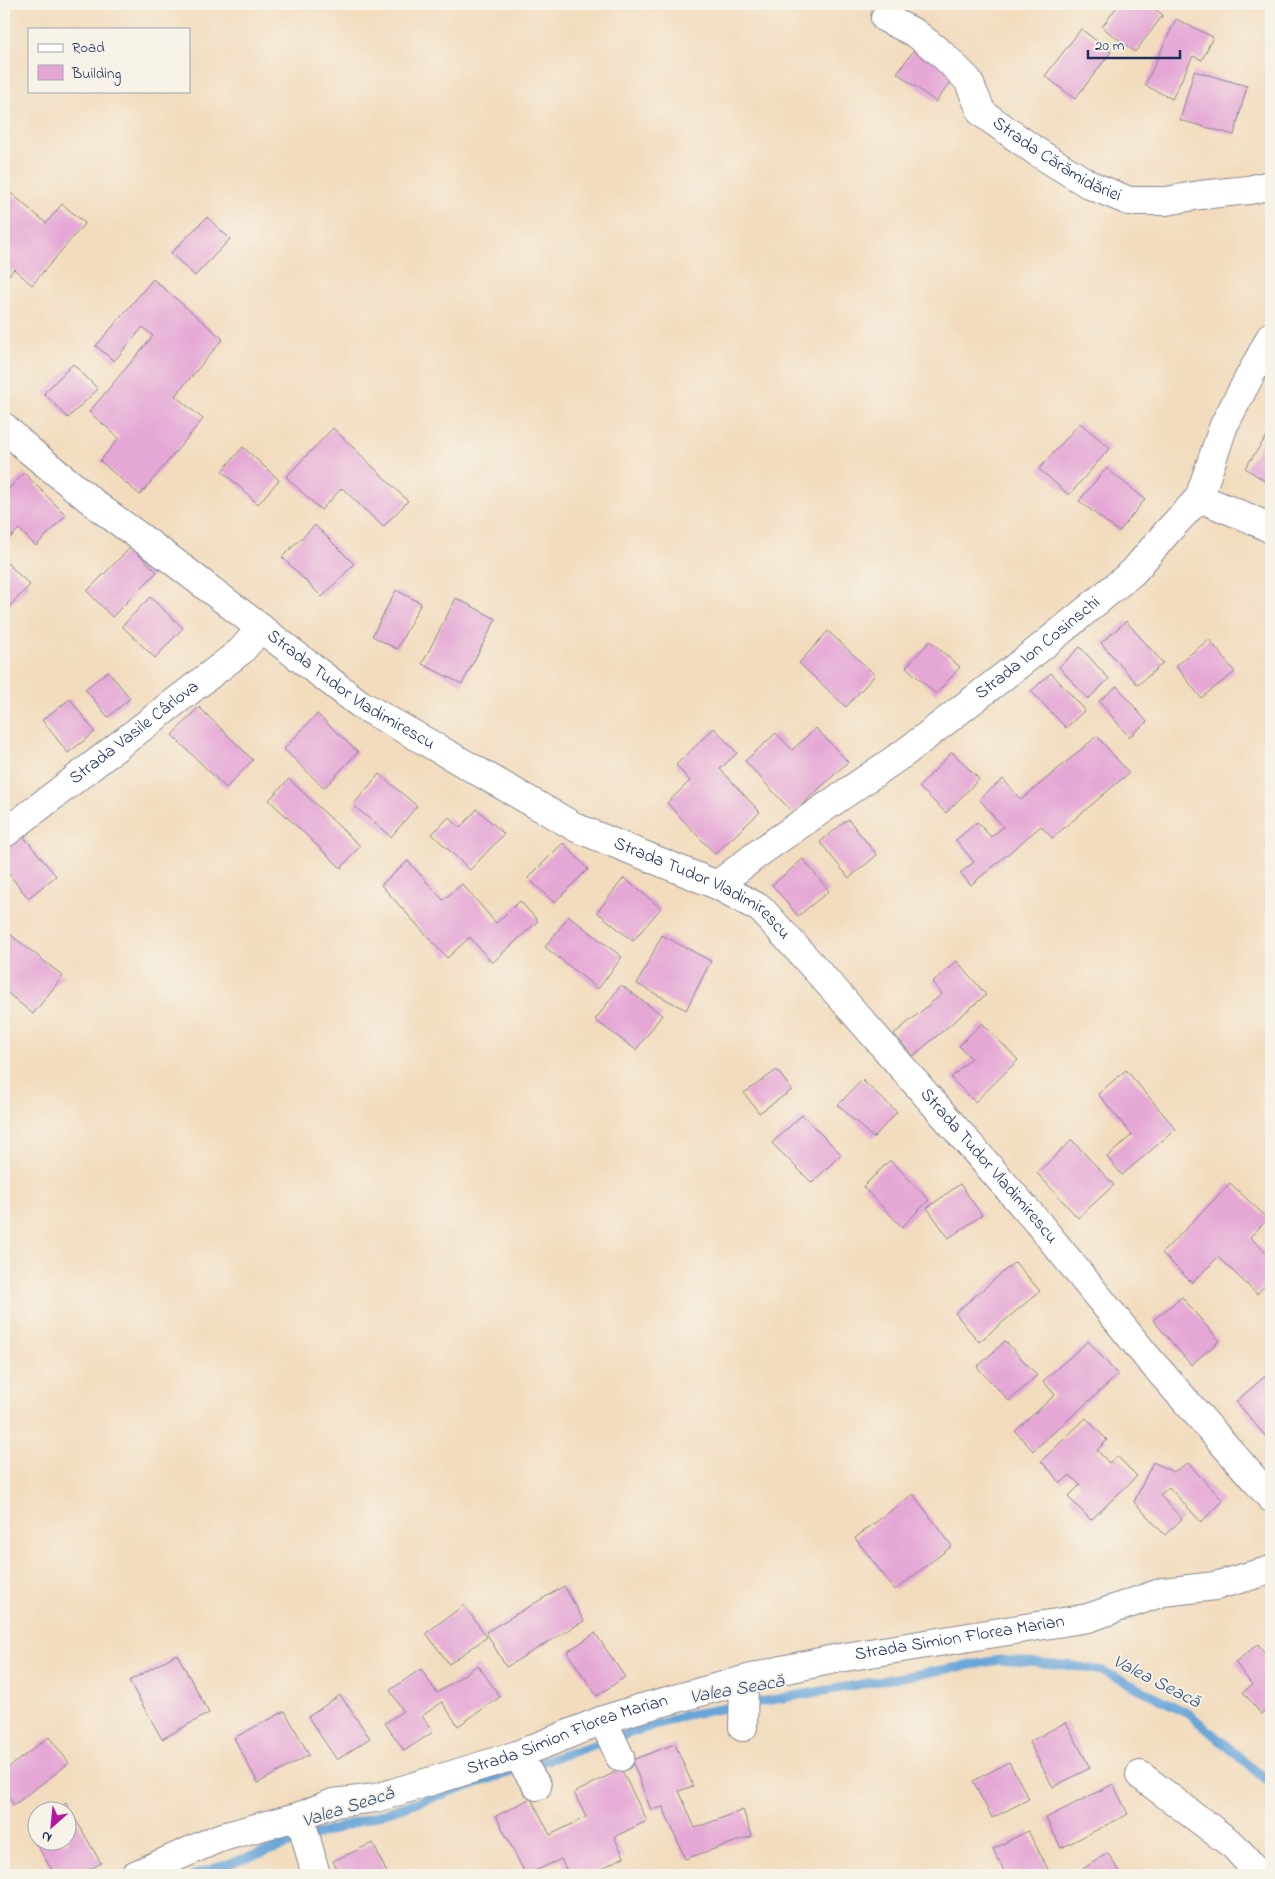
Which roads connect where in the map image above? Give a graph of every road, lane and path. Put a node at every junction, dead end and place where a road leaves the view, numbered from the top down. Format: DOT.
graph roads {
  1 [pos="885,18"];
  2 [pos="1271,185"];
  3 [pos="1271,336"];
  4 [pos="4,427"];
  5 [pos="1199,498"];
  6 [pos="1271,529"];
  7 [pos="261,628"];
  8 [pos="4,834"];
  9 [pos="717,885"];
  10 [pos="1271,1498"];
  11 [pos="1271,1570"];
  12 [pos="744,1687"];
  13 [pos="603,1720"];
  14 [pos="744,1727"];
  15 [pos="517,1755"];
  16 [pos="620,1757"];
  17 [pos="1140,1774"];
  18 [pos="537,1786"];
  19 [pos="307,1843"];
  20 [pos="135,1875"];
  21 [pos="1260,1875"];
  1 -- 2 [label="street, Strada Cărămidăriei"];
  3 -- 5 [label="street, Strada Ion Cosinschi"];
  4 -- 7 [label="street, Strada Tudor Vladimirescu"];
  5 -- 6 [label="street"];
  5 -- 9 [label="street, Strada Ion Cosinschi"];
  7 -- 8 [label="street, Strada Vasile Cârlova"];
  7 -- 9 [label="street, Strada Tudor Vladimirescu"];
  9 -- 10 [label="street, Strada Tudor Vladimirescu"];
  11 -- 12 [label="street, Strada Simion Florea Marian"];
  12 -- 13 [label="street, Strada Simion Florea Marian"];
  12 -- 14 [label="street"];
  13 -- 15 [label="street, Strada Simion Florea Marian"];
  13 -- 16 [label="street"];
  15 -- 18 [label="street"];
  15 -- 19 [label="street, Strada Simion Florea Marian"];
  17 -- 21 [label="street"];
  19 -- 20 [label="street, Strada Simion Florea Marian"];
}
